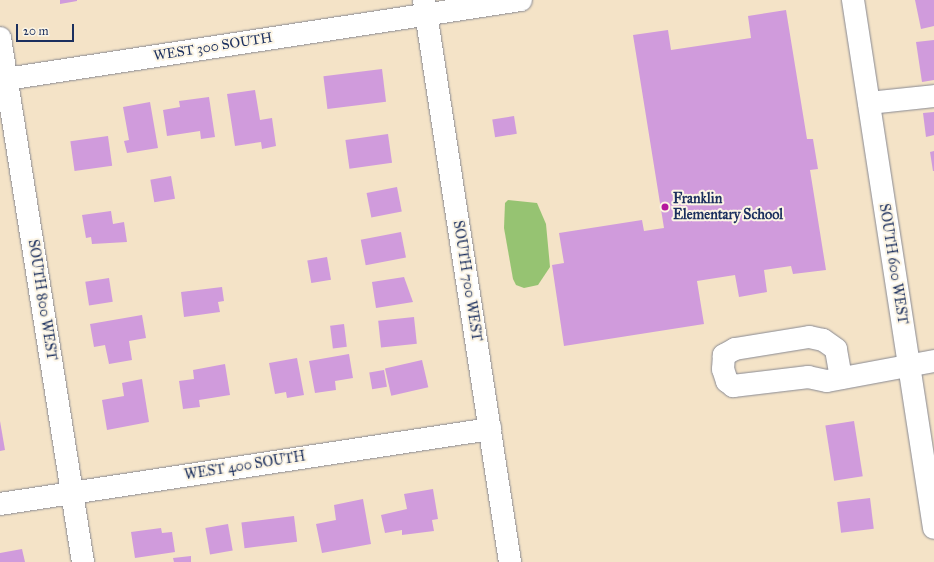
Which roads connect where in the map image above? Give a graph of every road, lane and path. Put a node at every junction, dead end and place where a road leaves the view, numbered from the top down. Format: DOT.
graph roads {
  1 [pos="521,0"];
  2 [pos="853,0"];
  3 [pos="425,7"];
  4 [pos="0,38"];
  5 [pos="3,79"];
  6 [pos="934,96"];
  7 [pos="869,103"];
  8 [pos="934,361"];
  9 [pos="909,365"];
  10 [pos="834,379"];
  11 [pos="490,429"];
  12 [pos="72,493"];
  13 [pos="0,504"];
  14 [pos="934,525"];
  15 [pos="83,562"];
  16 [pos="510,562"];
  1 -- 3 [label="street, WEST 300 SOUTH"];
  2 -- 7 [label="street, SOUTH 600 WEST"];
  3 -- 5 [label="street, WEST 300 SOUTH"];
  3 -- 11 [label="street, SOUTH 700 WEST"];
  4 -- 5 [label="street, SOUTH 800 WEST"];
  5 -- 12 [label="street, SOUTH 800 WEST"];
  6 -- 7 [label="street"];
  7 -- 9 [label="street, SOUTH 600 WEST"];
  8 -- 9 [label="street"];
  9 -- 10 [label="street"];
  9 -- 14 [label="street, SOUTH 600 WEST"];
  10 -- 10 [label="street"];
  11 -- 12 [label="street, WEST 400 SOUTH"];
  11 -- 16 [label="street, SOUTH 700 WEST"];
  12 -- 13 [label="street, WEST 400 SOUTH"];
  12 -- 15 [label="street, SOUTH 800 WEST"];
}
